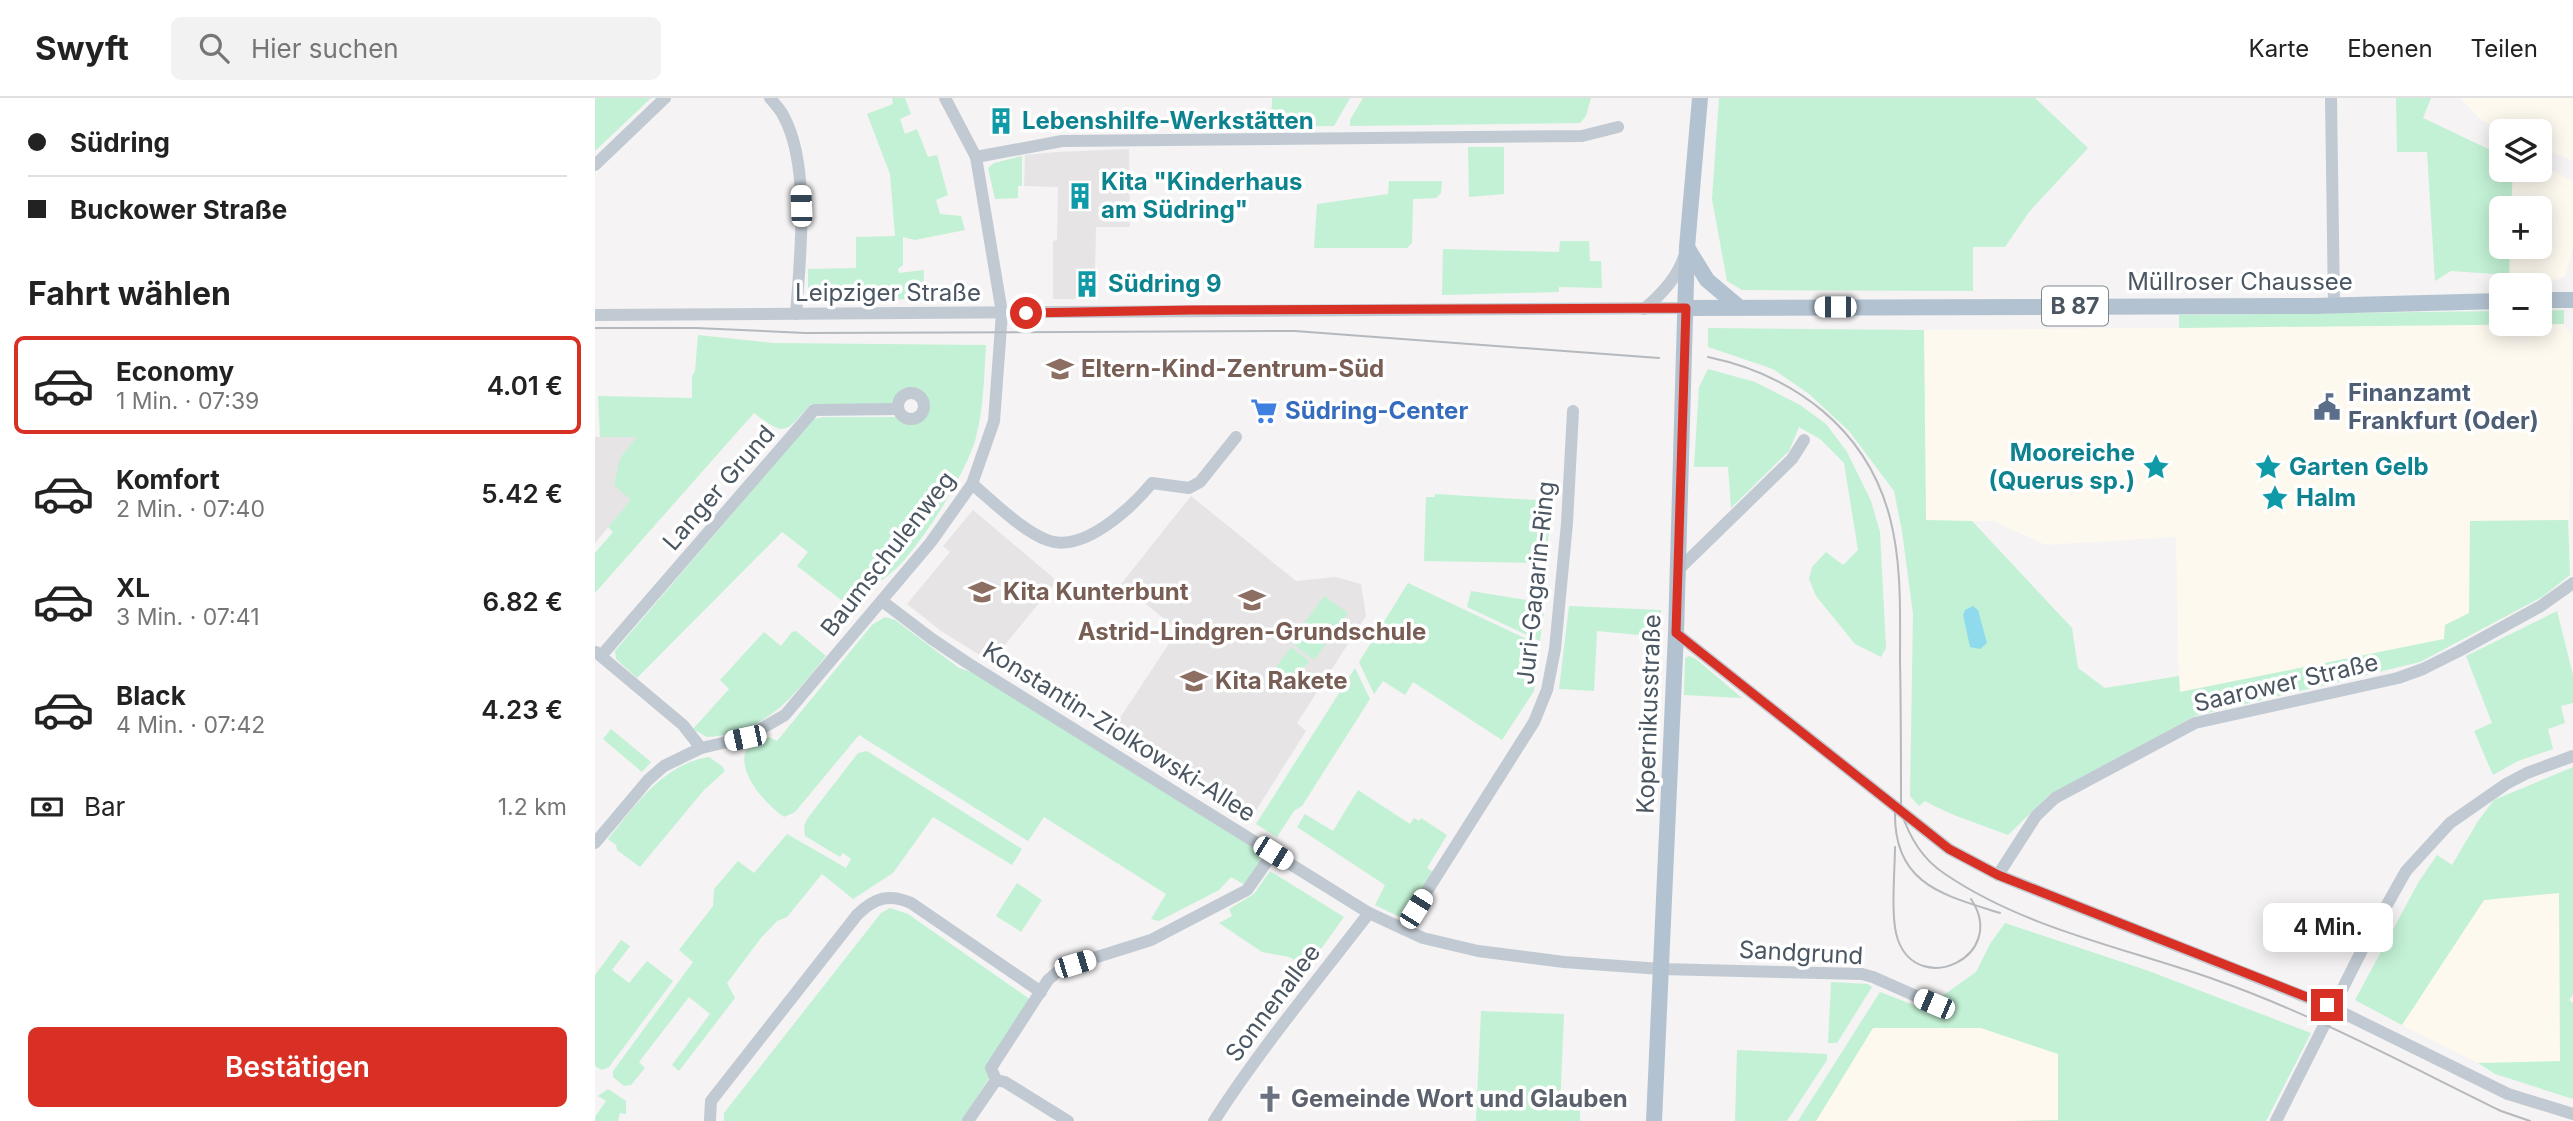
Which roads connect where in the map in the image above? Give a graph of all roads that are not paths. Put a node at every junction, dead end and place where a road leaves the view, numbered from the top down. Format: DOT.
graph roads {
  1 [pos="665,98"];
  2 [pos="770,98"];
  3 [pos="945,98"];
  4 [pos="1699,98"];
  5 [pos="2331,98"];
  6 [pos="1618,127"];
  7 [pos="976,158"];
  8 [pos="595,165"];
  9 [pos="1687,247"];
  10 [pos="2552,300"];
  11 [pos="2573,300"];
  12 [pos="2489,301"];
  13 [pos="2334,305"];
  14 [pos="1739,307"];
  15 [pos="1686,308"];
  16 [pos="1644,309"];
  17 [pos="1002,313"];
  18 [pos="796,314"];
  19 [pos="595,315"];
  20 [pos="898,409"];
  21 [pos="1573,411"];
  22 [pos="1236,437"];
  23 [pos="1804,440"];
  24 [pos="972,484"];
  25 [pos="1677,571"];
  26 [pos="2573,583"];
  27 [pos="882,601"];
  28 [pos="1676,633"];
  29 [pos="598,653"];
  30 [pos="701,748"];
  31 [pos="2573,756"];
  32 [pos="595,843"];
  33 [pos="1273,853"];
  34 [pos="1998,875"];
  35 [pos="1369,913"];
  36 [pos="1403,929"];
  37 [pos="1661,969"];
  38 [pos="1041,992"];
  39 [pos="1934,1004"];
  40 [pos="2333,1008"];
  41 [pos="996,1080"];
  42 [pos="2573,1114"];
  43 [pos="710,1120"];
  44 [pos="968,1121"];
  45 [pos="1068,1121"];
  46 [pos="1214,1121"];
  47 [pos="1654,1121"];
  48 [pos="2276,1121"];
  1 -- 8 [label="street"];
  2 -- 18 [label="street"];
  3 -- 7 [label="street, Baumschulenweg"];
  4 -- 9 [label="main road, Kopernikusstraße"];
  5 -- 13 [label="street"];
  6 -- 7 [label="street"];
  7 -- 17 [label="street, Baumschulenweg"];
  9 -- 14 [label="main road"];
  9 -- 15 [label="main road, Kopernikusstraße"];
  9 -- 16 [label="street"];
  10 -- 11 [label="main road"];
  12 -- 13 [label="main road, Müllroser Chaussee / B 87"];
  13 -- 14 [label="main road, Müllroser Chaussee / B 87"];
  14 -- 15 [label="main road, Müllroser Chaussee / B 87"];
  15 -- 16 [label="street, Leipziger Straße"];
  15 -- 25 [label="main road, Kopernikusstraße"];
  16 -- 17 [label="street, Leipziger Straße"];
  17 -- 18 [label="street, Leipziger Straße"];
  17 -- 24 [label="street, Baumschulenweg"];
  18 -- 19 [label="street, Leipziger Straße"];
  20 -- 29 [label="street, Langer Grund"];
  21 -- 36 [label="street, Juri-Gagarin-Ring"];
  22 -- 24 [label="street"];
  23 -- 25 [label="street"];
  24 -- 27 [label="street, Baumschulenweg"];
  25 -- 28 [label="main road, Kopernikusstraße"];
  26 -- 34 [label="street, Saarower Straße"];
  27 -- 30 [label="street, Baumschulenweg"];
  27 -- 33 [label="street, Konstantin-Ziolkowski-Allee"];
  28 -- 34 [label="street"];
  28 -- 37 [label="main road, Kopernikusstraße"];
  29 -- 30 [label="street, Langer Grund"];
  30 -- 32 [label="street, Baumschulenweg"];
  31 -- 40 [label="street"];
  33 -- 35 [label="street, Konstantin-Ziolkowski-Allee"];
  33 -- 38 [label="street"];
  34 -- 40 [label="street"];
  35 -- 36 [label="street, Konstantin-Ziolkowski-Allee"];
  35 -- 46 [label="street, Sonnenallee"];
  36 -- 37 [label="street, Konstantin-Ziolkowski-Allee"];
  37 -- 39 [label="street, Sandgrund"];
  37 -- 47 [label="main road, Kopernikusstraße"];
  38 -- 41 [label="street"];
  38 -- 43 [label="street"];
  40 -- 42 [label="street"];
  40 -- 48 [label="street"];
  41 -- 44 [label="street"];
  41 -- 45 [label="street"];
}
